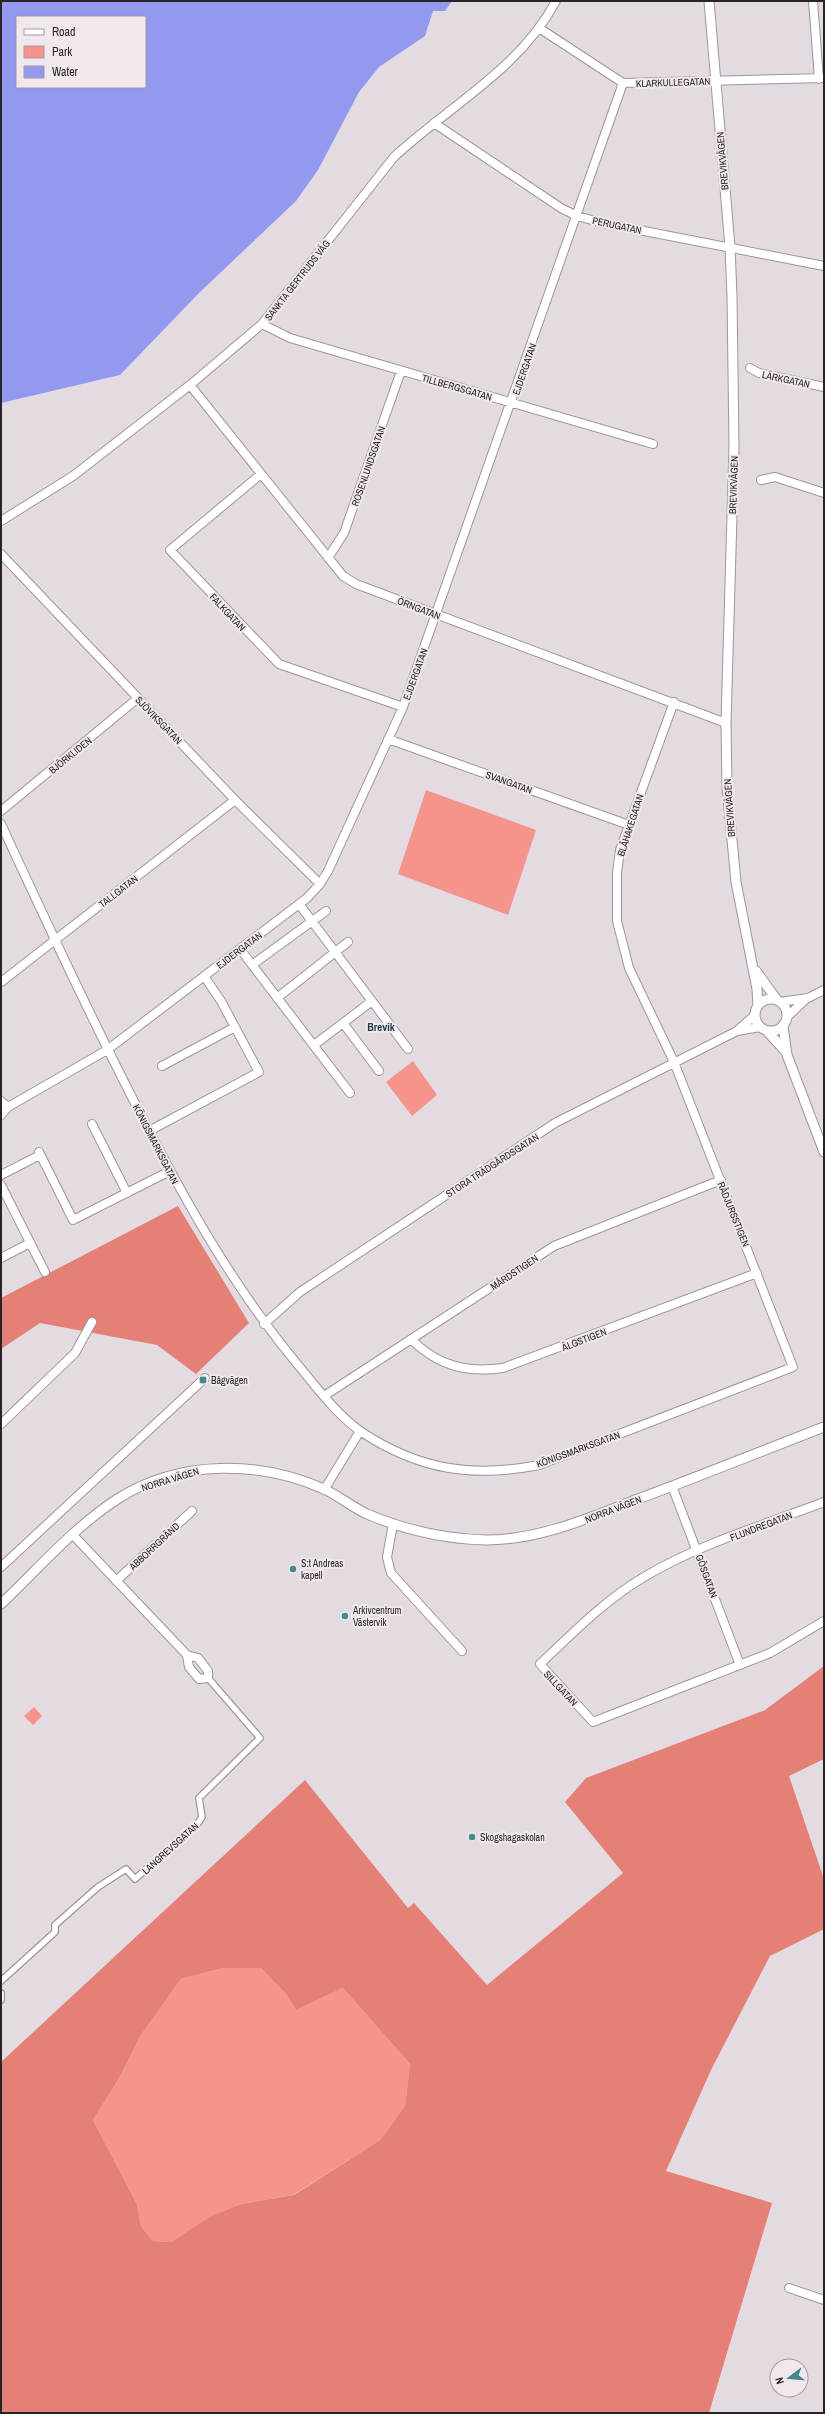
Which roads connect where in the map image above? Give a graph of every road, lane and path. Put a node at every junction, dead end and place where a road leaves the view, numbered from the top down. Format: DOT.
graph roads {
  1 [pos="556,1"];
  2 [pos="709,1"];
  3 [pos="813,1"];
  4 [pos="539,28"];
  5 [pos="821,78"];
  6 [pos="715,81"];
  7 [pos="623,83"];
  8 [pos="434,123"];
  9 [pos="577,216"];
  10 [pos="730,247"];
  11 [pos="824,266"];
  12 [pos="262,324"];
  13 [pos="750,368"];
  14 [pos="401,371"];
  15 [pos="190,385"];
  16 [pos="824,387"];
  17 [pos="512,403"];
  18 [pos="653,444"];
  19 [pos="261,474"];
  20 [pos="761,480"];
  21 [pos="824,493"];
  22 [pos="1,521"];
  23 [pos="1,554"];
  24 [pos="328,558"];
  25 [pos="437,615"];
  26 [pos="138,698"];
  27 [pos="674,702"];
  28 [pos="403,707"];
  29 [pos="726,723"];
  30 [pos="388,739"];
  31 [pos="235,800"];
  32 [pos="1,811"];
  33 [pos="1,824"];
  34 [pos="629,825"];
  35 [pos="320,884"];
  36 [pos="299,904"];
  37 [pos="326,911"];
  38 [pos="312,921"];
  39 [pos="55,940"];
  40 [pos="348,942"];
  41 [pos="240,949"];
  42 [pos="335,952"];
  43 [pos="252,965"];
  44 [pos="753,967"];
  45 [pos="204,976"];
  46 [pos="1,982"];
  47 [pos="824,990"];
  48 [pos="277,998"];
  49 [pos="808,998"];
  50 [pos="372,1001"];
  51 [pos="778,1001"];
  52 [pos="757,1011"];
  53 [pos="785,1022"];
  54 [pos="343,1023"];
  55 [pos="235,1027"];
  56 [pos="764,1029"];
  57 [pos="737,1031"];
  58 [pos="314,1045"];
  59 [pos="408,1049"];
  60 [pos="107,1050"];
  61 [pos="788,1055"];
  62 [pos="674,1062"];
  63 [pos="162,1066"];
  64 [pos="379,1071"];
  65 [pos="350,1093"];
  66 [pos="1,1101"];
  67 [pos="8,1107"];
  68 [pos="1,1115"];
  69 [pos="92,1124"];
  70 [pos="149,1131"];
  71 [pos="824,1152"];
  72 [pos="170,1171"];
  73 [pos="1,1175"];
  74 [pos="721,1180"];
  75 [pos="1,1185"];
  76 [pos="127,1193"];
  77 [pos="30,1242"];
  78 [pos="1,1258"];
  79 [pos="45,1272"];
  80 [pos="757,1273"];
  81 [pos="92,1322"];
  82 [pos="264,1324"];
  83 [pos="412,1340"];
  84 [pos="793,1367"];
  85 [pos="205,1378"];
  86 [pos="324,1396"];
  87 [pos="1,1424"];
  88 [pos="824,1427"];
  89 [pos="360,1431"];
  90 [pos="672,1486"];
  91 [pos="324,1490"];
  92 [pos="824,1502"];
  93 [pos="192,1511"];
  94 [pos="393,1524"];
  95 [pos="73,1535"];
  96 [pos="697,1551"];
  97 [pos="1,1567"];
  98 [pos="116,1581"];
  99 [pos="1,1604"];
  100 [pos="824,1621"];
  101 [pos="462,1651"];
  102 [pos="187,1656"];
  103 [pos="740,1665"];
  104 [pos="208,1678"];
  105 [pos="1,1981"];
  106 [pos="1,1993"];
  107 [pos="1,2000"];
  108 [pos="789,2288"];
  109 [pos="824,2300"];
  1 -- 4 [label="street, SANKTA GERTRUDS VÄG"];
  2 -- 6 [label="street, BREVIKVÄGEN"];
  3 -- 5 [label="street"];
  4 -- 7 [label="street, KLARKULLEGATAN"];
  4 -- 8 [label="street, SANKTA GERTRUDS VÄG"];
  5 -- 6 [label="street, KLARKULLEGATAN"];
  6 -- 7 [label="street, KLARKULLEGATAN"];
  6 -- 10 [label="street, BREVIKVÄGEN"];
  7 -- 9 [label="street, EJDERGATAN"];
  8 -- 9 [label="street, PERUGATAN"];
  8 -- 12 [label="street, SANKTA GERTRUDS VÄG"];
  9 -- 10 [label="street, PERUGATAN"];
  9 -- 17 [label="street, EJDERGATAN"];
  10 -- 11 [label="street, PERUGATAN"];
  10 -- 29 [label="street, BREVIKVÄGEN"];
  12 -- 14 [label="street, TILLBERGSGATAN"];
  12 -- 15 [label="street, SANKTA GERTRUDS VÄG"];
  13 -- 16 [label="street, LÄRKGATAN"];
  14 -- 17 [label="street, TILLBERGSGATAN"];
  14 -- 24 [label="street, ROSENLUNDSGATAN"];
  15 -- 19 [label="street, ÖRNGATAN"];
  15 -- 22 [label="street, SANKTA GERTRUDS VÄG"];
  17 -- 18 [label="street, TILLBERGSGATAN"];
  17 -- 25 [label="street, EJDERGATAN"];
  19 -- 24 [label="street, ÖRNGATAN"];
  19 -- 28 [label="street, FALKGATAN"];
  20 -- 21 [label="street"];
  23 -- 26 [label="street, SJÖVIKSGATAN"];
  24 -- 25 [label="street, ÖRNGATAN"];
  25 -- 27 [label="street, ÖRNGATAN"];
  25 -- 28 [label="street, EJDERGATAN"];
  26 -- 31 [label="street, SJÖVIKSGATAN"];
  26 -- 32 [label="street, BJÖRKLIDEN"];
  27 -- 29 [label="street, ÖRNGATAN"];
  27 -- 34 [label="street, BLÅHAKEGATAN"];
  28 -- 30 [label="street, EJDERGATAN"];
  29 -- 44 [label="street, BREVIKVÄGEN"];
  30 -- 34 [label="street, SVANGATAN"];
  30 -- 35 [label="street, EJDERGATAN"];
  31 -- 35 [label="street, SJÖVIKSGATAN"];
  31 -- 39 [label="street, TALLGATAN"];
  33 -- 39 [label="street, KÖNIGSMARKSGATAN"];
  34 -- 62 [label="street, BLÅHAKEGATAN"];
  35 -- 36 [label="street, EJDERGATAN"];
  36 -- 38 [label="street"];
  36 -- 41 [label="street, EJDERGATAN"];
  37 -- 38 [label="street"];
  38 -- 42 [label="street"];
  38 -- 43 [label="street"];
  39 -- 46 [label="street, TALLGATAN"];
  39 -- 60 [label="street, KÖNIGSMARKSGATAN"];
  40 -- 42 [label="street"];
  41 -- 43 [label="street"];
  41 -- 45 [label="street, EJDERGATAN"];
  42 -- 48 [label="street"];
  42 -- 50 [label="street"];
  43 -- 48 [label="street"];
  44 -- 51 [label="street, BREVIKVÄGEN"];
  44 -- 52 [label="street, BREVIKVÄGEN"];
  45 -- 55 [label="street"];
  45 -- 60 [label="street, EJDERGATAN"];
  47 -- 49 [label="street"];
  48 -- 58 [label="street"];
  49 -- 51 [label="street"];
  49 -- 53 [label="street"];
  50 -- 54 [label="street"];
  50 -- 59 [label="street"];
  51 -- 52 [label="street"];
  51 -- 53 [label="street"];
  52 -- 56 [label="street"];
  52 -- 57 [label="street, STORA TRÄDGÅRDSGATAN"];
  53 -- 56 [label="street"];
  53 -- 61 [label="street"];
  54 -- 58 [label="street"];
  54 -- 64 [label="street"];
  55 -- 63 [label="street"];
  55 -- 70 [label="street"];
  56 -- 57 [label="street, STORA TRÄDGÅRDSGATAN"];
  56 -- 61 [label="street"];
  57 -- 62 [label="street, STORA TRÄDGÅRDSGATAN"];
  58 -- 65 [label="street"];
  60 -- 67 [label="street, EJDERGATAN"];
  60 -- 70 [label="street, KÖNIGSMARKSGATAN"];
  61 -- 71 [label="street"];
  62 -- 74 [label="street, RÅDJURSSTIGEN"];
  62 -- 82 [label="street, STORA TRÄDGÅRDSGATAN"];
  66 -- 67 [label="street"];
  67 -- 68 [label="street, EJDERGATAN"];
  69 -- 76 [label="street"];
  70 -- 72 [label="street, KÖNIGSMARKSGATAN"];
  72 -- 76 [label="street"];
  72 -- 82 [label="street, KÖNIGSMARKSGATAN"];
  73 -- 76 [label="street"];
  74 -- 80 [label="street, RÅDJURSSTIGEN"];
  74 -- 83 [label="street, MÅRDSTIGEN"];
  75 -- 77 [label="street"];
  77 -- 78 [label="street"];
  77 -- 79 [label="street"];
  80 -- 83 [label="street, ÄLGSTIGEN"];
  80 -- 84 [label="street, RÅDJURSSTIGEN"];
  81 -- 87 [label="street"];
  82 -- 86 [label="street, KÖNIGSMARKSGATAN"];
  83 -- 86 [label="street, MÅRDSTIGEN"];
  84 -- 89 [label="street, KÖNIGSMARKSGATAN"];
  85 -- 97 [label="street"];
  86 -- 89 [label="street, KÖNIGSMARKSGATAN"];
  88 -- 90 [label="street, NORRA VÄGEN"];
  89 -- 91 [label="street"];
  90 -- 94 [label="street, NORRA VÄGEN"];
  90 -- 96 [label="street, GÖSGATAN"];
  91 -- 94 [label="street, NORRA VÄGEN"];
  91 -- 95 [label="street, NORRA VÄGEN"];
  92 -- 96 [label="street, FLUNDREGATAN"];
  93 -- 98 [label="street, ABBORRGRÄND"];
  94 -- 101 [label="street"];
  95 -- 98 [label="street"];
  95 -- 99 [label="street, NORRA VÄGEN"];
  96 -- 103 [label="street, GÖSGATAN"];
  96 -- 103 [label="street, SILLGATAN"];
  98 -- 102 [label="street"];
  100 -- 103 [label="street"];
  102 -- 104 [label="street"];
  102 -- 104 [label="street"];
  104 -- 105 [label="street, LANGREVSGATAN"];
  106 -- 107 [label="street"];
  108 -- 109 [label="street"];
}
